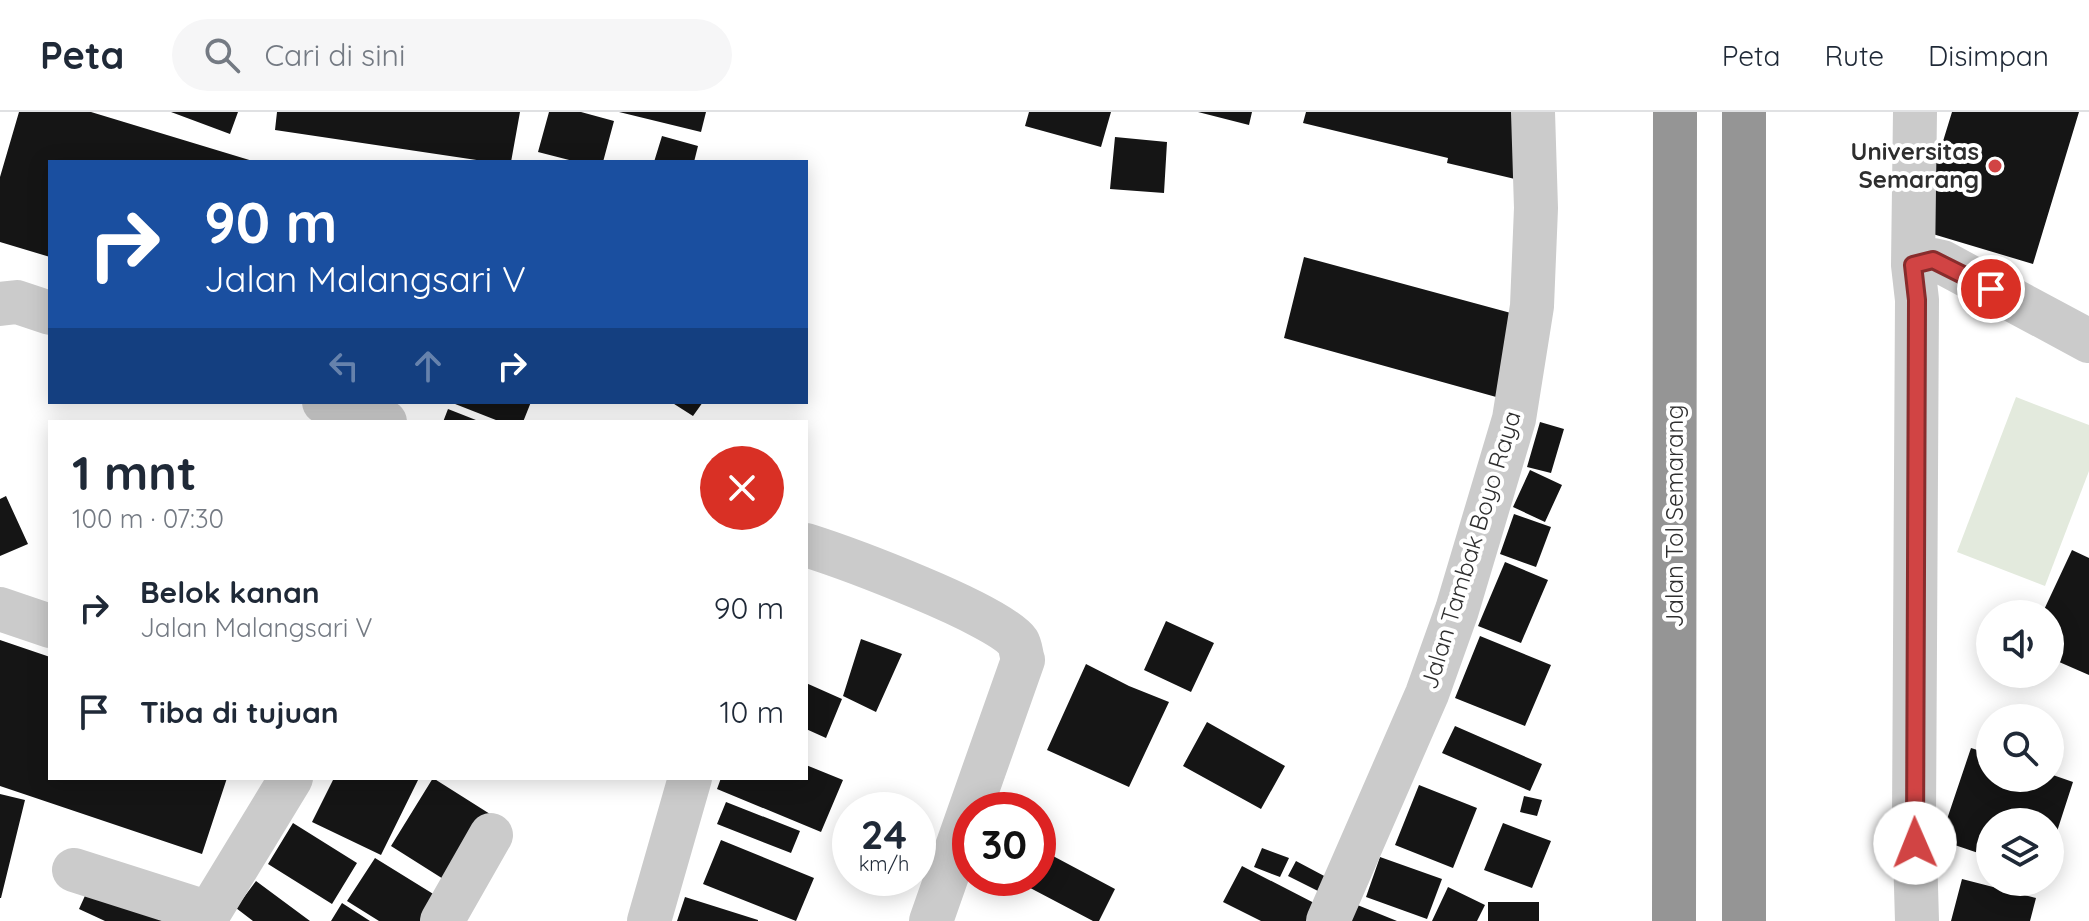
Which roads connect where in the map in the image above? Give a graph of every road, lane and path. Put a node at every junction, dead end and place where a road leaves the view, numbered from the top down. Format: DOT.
graph roads {
  1 [pos="1533,112"];
  2 [pos="1675,112"];
  3 [pos="1744,112"];
  4 [pos="1915,112"];
  5 [pos="1928,264"];
  6 [pos="0,304"];
  7 [pos="48,312"];
  8 [pos="2089,341"];
  9 [pos="330,404"];
  10 [pos="379,420"];
  11 [pos="808,546"];
  12 [pos="0,609"];
  13 [pos="48,625"];
  14 [pos="290,780"];
  15 [pos="689,780"];
  16 [pos="976,792"];
  17 [pos="491,835"];
  18 [pos="952,861"];
  19 [pos="74,870"];
  20 [pos="206,917"];
  21 [pos="442,921"];
  22 [pos="649,921"];
  23 [pos="931,921"];
  24 [pos="1328,921"];
  25 [pos="1674,921"];
  26 [pos="1744,921"];
  27 [pos="1917,921"];
  1 -- 24 [label="street, Jalan Tambak Boyo Raya"];
  2 -- 25 [label="highway, Jalan Tol Semarang"];
  3 -- 26 [label="highway"];
  4 -- 5 [label="street"];
  5 -- 8 [label="street"];
  5 -- 27 [label="street"];
  6 -- 7 [label="street"];
  9 -- 10 [label="street"];
  11 -- 16 [label="street"];
  12 -- 13 [label="street"];
  14 -- 20 [label="street"];
  15 -- 22 [label="street"];
  17 -- 21 [label="street"];
  18 -- 23 [label="street"];
  19 -- 20 [label="street"];
}
